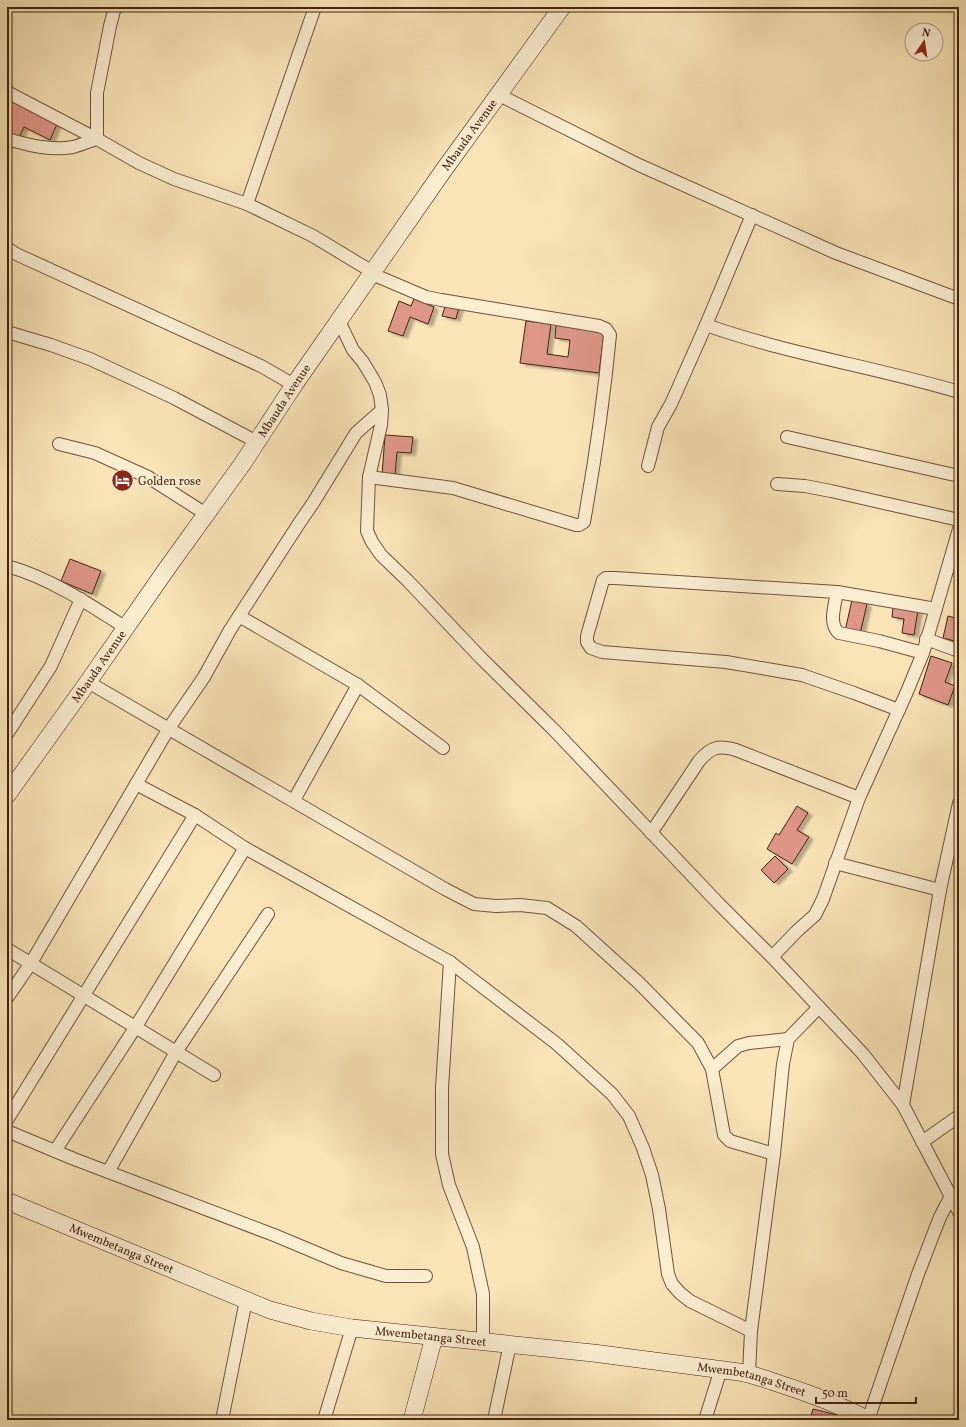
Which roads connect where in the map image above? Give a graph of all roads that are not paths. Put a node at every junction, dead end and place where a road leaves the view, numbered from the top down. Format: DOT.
graph roads {
  1 [pos="115,7"];
  2 [pos="315,7"];
  3 [pos="562,7"];
  4 [pos="7,92"];
  5 [pos="499,95"];
  6 [pos="7,139"];
  7 [pos="97,139"];
  8 [pos="247,204"];
  9 [pos="752,215"];
  10 [pos="7,248"];
  11 [pos="372,274"];
  12 [pos="959,299"];
  13 [pos="339,321"];
  14 [pos="706,325"];
  15 [pos="7,332"];
  16 [pos="294,385"];
  17 [pos="959,392"];
  18 [pos="382,410"];
  19 [pos="787,437"];
  20 [pos="257,442"];
  21 [pos="59,444"];
  22 [pos="648,466"];
  23 [pos="369,476"];
  24 [pos="959,476"];
  25 [pos="777,484"];
  26 [pos="206,514"];
  27 [pos="959,520"];
  28 [pos="959,533"];
  29 [pos="7,566"];
  30 [pos="837,592"];
  31 [pos="81,599"];
  32 [pos="936,609"];
  33 [pos="239,616"];
  34 [pos="126,628"];
  35 [pos="926,639"];
  36 [pos="959,651"];
  37 [pos="923,653"];
  38 [pos="88,682"];
  39 [pos="358,685"];
  40 [pos="899,710"];
  41 [pos="169,728"];
  42 [pos="7,734"];
  43 [pos="443,748"];
  44 [pos="136,784"];
  45 [pos="7,795"];
  46 [pos="859,798"];
  47 [pos="294,800"];
  48 [pos="959,803"];
  49 [pos="195,815"];
  50 [pos="651,833"];
  51 [pos="245,848"];
  52 [pos="835,864"];
  53 [pos="940,890"];
  54 [pos="268,914"];
  55 [pos="7,949"];
  56 [pos="772,957"];
  57 [pos="450,962"];
  58 [pos="31,963"];
  59 [pos="83,996"];
  60 [pos="7,998"];
  61 [pos="819,1007"];
  62 [pos="135,1028"];
  63 [pos="788,1039"];
  64 [pos="176,1052"];
  65 [pos="712,1069"];
  66 [pos="214,1075"];
  67 [pos="903,1104"];
  68 [pos="959,1116"];
  69 [pos="7,1120"];
  70 [pos="7,1131"];
  71 [pos="922,1142"];
  72 [pos="55,1151"];
  73 [pos="774,1154"];
  74 [pos="108,1172"];
  75 [pos="951,1196"];
  76 [pos="7,1201"];
  77 [pos="959,1212"];
  78 [pos="426,1276"];
  79 [pos="246,1300"];
  80 [pos="352,1328"];
  81 [pos="751,1331"];
  82 [pos="434,1337"];
  83 [pos="483,1342"];
  84 [pos="510,1344"];
  85 [pos="721,1369"];
  86 [pos="749,1374"];
  87 [pos="222,1420"];
  88 [pos="324,1420"];
  89 [pos="412,1420"];
  90 [pos="494,1420"];
  91 [pos="705,1420"];
  92 [pos="868,1420"];
  1 -- 7 [label="street"];
  2 -- 8 [label="street"];
  3 -- 5 [label="street, Mbauda Avenue"];
  4 -- 7 [label="street"];
  5 -- 9 [label="street"];
  5 -- 11 [label="street, Mbauda Avenue"];
  6 -- 7 [label="street"];
  7 -- 8 [label="street"];
  8 -- 11 [label="street"];
  9 -- 12 [label="street"];
  9 -- 14 [label="street"];
  10 -- 16 [label="street"];
  11 -- 13 [label="street, Mbauda Avenue"];
  11 -- 23 [label="street"];
  13 -- 16 [label="street, Mbauda Avenue"];
  13 -- 18 [label="street"];
  14 -- 17 [label="street"];
  14 -- 22 [label="street"];
  15 -- 20 [label="street"];
  16 -- 20 [label="street, Mbauda Avenue"];
  18 -- 23 [label="street"];
  18 -- 33 [label="street"];
  19 -- 24 [label="street"];
  20 -- 26 [label="street, Mbauda Avenue"];
  21 -- 26 [label="street"];
  23 -- 50 [label="street"];
  25 -- 27 [label="street"];
  26 -- 34 [label="street, Mbauda Avenue"];
  28 -- 32 [label="street"];
  29 -- 31 [label="street"];
  30 -- 32 [label="street"];
  30 -- 37 [label="street"];
  30 -- 40 [label="street"];
  31 -- 34 [label="street"];
  31 -- 42 [label="street"];
  32 -- 35 [label="street"];
  33 -- 39 [label="street"];
  33 -- 41 [label="street"];
  34 -- 38 [label="street, Mbauda Avenue"];
  35 -- 36 [label="street"];
  35 -- 37 [label="street"];
  37 -- 40 [label="street"];
  38 -- 41 [label="street"];
  38 -- 45 [label="street, Mbauda Avenue"];
  39 -- 43 [label="street"];
  39 -- 47 [label="street"];
  40 -- 46 [label="street"];
  41 -- 44 [label="street"];
  41 -- 47 [label="street"];
  44 -- 49 [label="street"];
  44 -- 58 [label="street"];
  46 -- 50 [label="street"];
  46 -- 52 [label="street"];
  47 -- 65 [label="street"];
  48 -- 53 [label="street"];
  49 -- 51 [label="street"];
  49 -- 59 [label="street"];
  50 -- 56 [label="street"];
  51 -- 57 [label="street"];
  51 -- 62 [label="street"];
  52 -- 53 [label="street"];
  52 -- 56 [label="street"];
  53 -- 67 [label="street"];
  54 -- 64 [label="street"];
  55 -- 58 [label="street"];
  56 -- 61 [label="street"];
  57 -- 81 [label="street"];
  57 -- 83 [label="street"];
  58 -- 59 [label="street"];
  58 -- 60 [label="street"];
  59 -- 62 [label="street"];
  59 -- 69 [label="street"];
  61 -- 63 [label="street"];
  61 -- 67 [label="street"];
  62 -- 64 [label="street"];
  62 -- 72 [label="street"];
  63 -- 65 [label="street"];
  63 -- 73 [label="street"];
  64 -- 66 [label="street"];
  64 -- 74 [label="street"];
  65 -- 73 [label="street"];
  67 -- 71 [label="street"];
  68 -- 71 [label="street"];
  70 -- 72 [label="street"];
  71 -- 75 [label="street"];
  72 -- 74 [label="street"];
  73 -- 81 [label="street"];
  74 -- 78 [label="street"];
  75 -- 77 [label="street"];
  75 -- 92 [label="street"];
  76 -- 79 [label="street, Mwembetanga Street"];
  79 -- 80 [label="street, Mwembetanga Street"];
  79 -- 87 [label="street"];
  80 -- 82 [label="street, Mwembetanga Street"];
  80 -- 88 [label="street"];
  81 -- 86 [label="street"];
  82 -- 83 [label="street, Mwembetanga Street"];
  82 -- 89 [label="street"];
  83 -- 84 [label="street, Mwembetanga Street"];
  84 -- 85 [label="street, Mwembetanga Street"];
  84 -- 90 [label="street"];
  85 -- 86 [label="street, Mwembetanga Street"];
  85 -- 91 [label="street"];
  86 -- 92 [label="street, Mwembetanga Street"];
}
